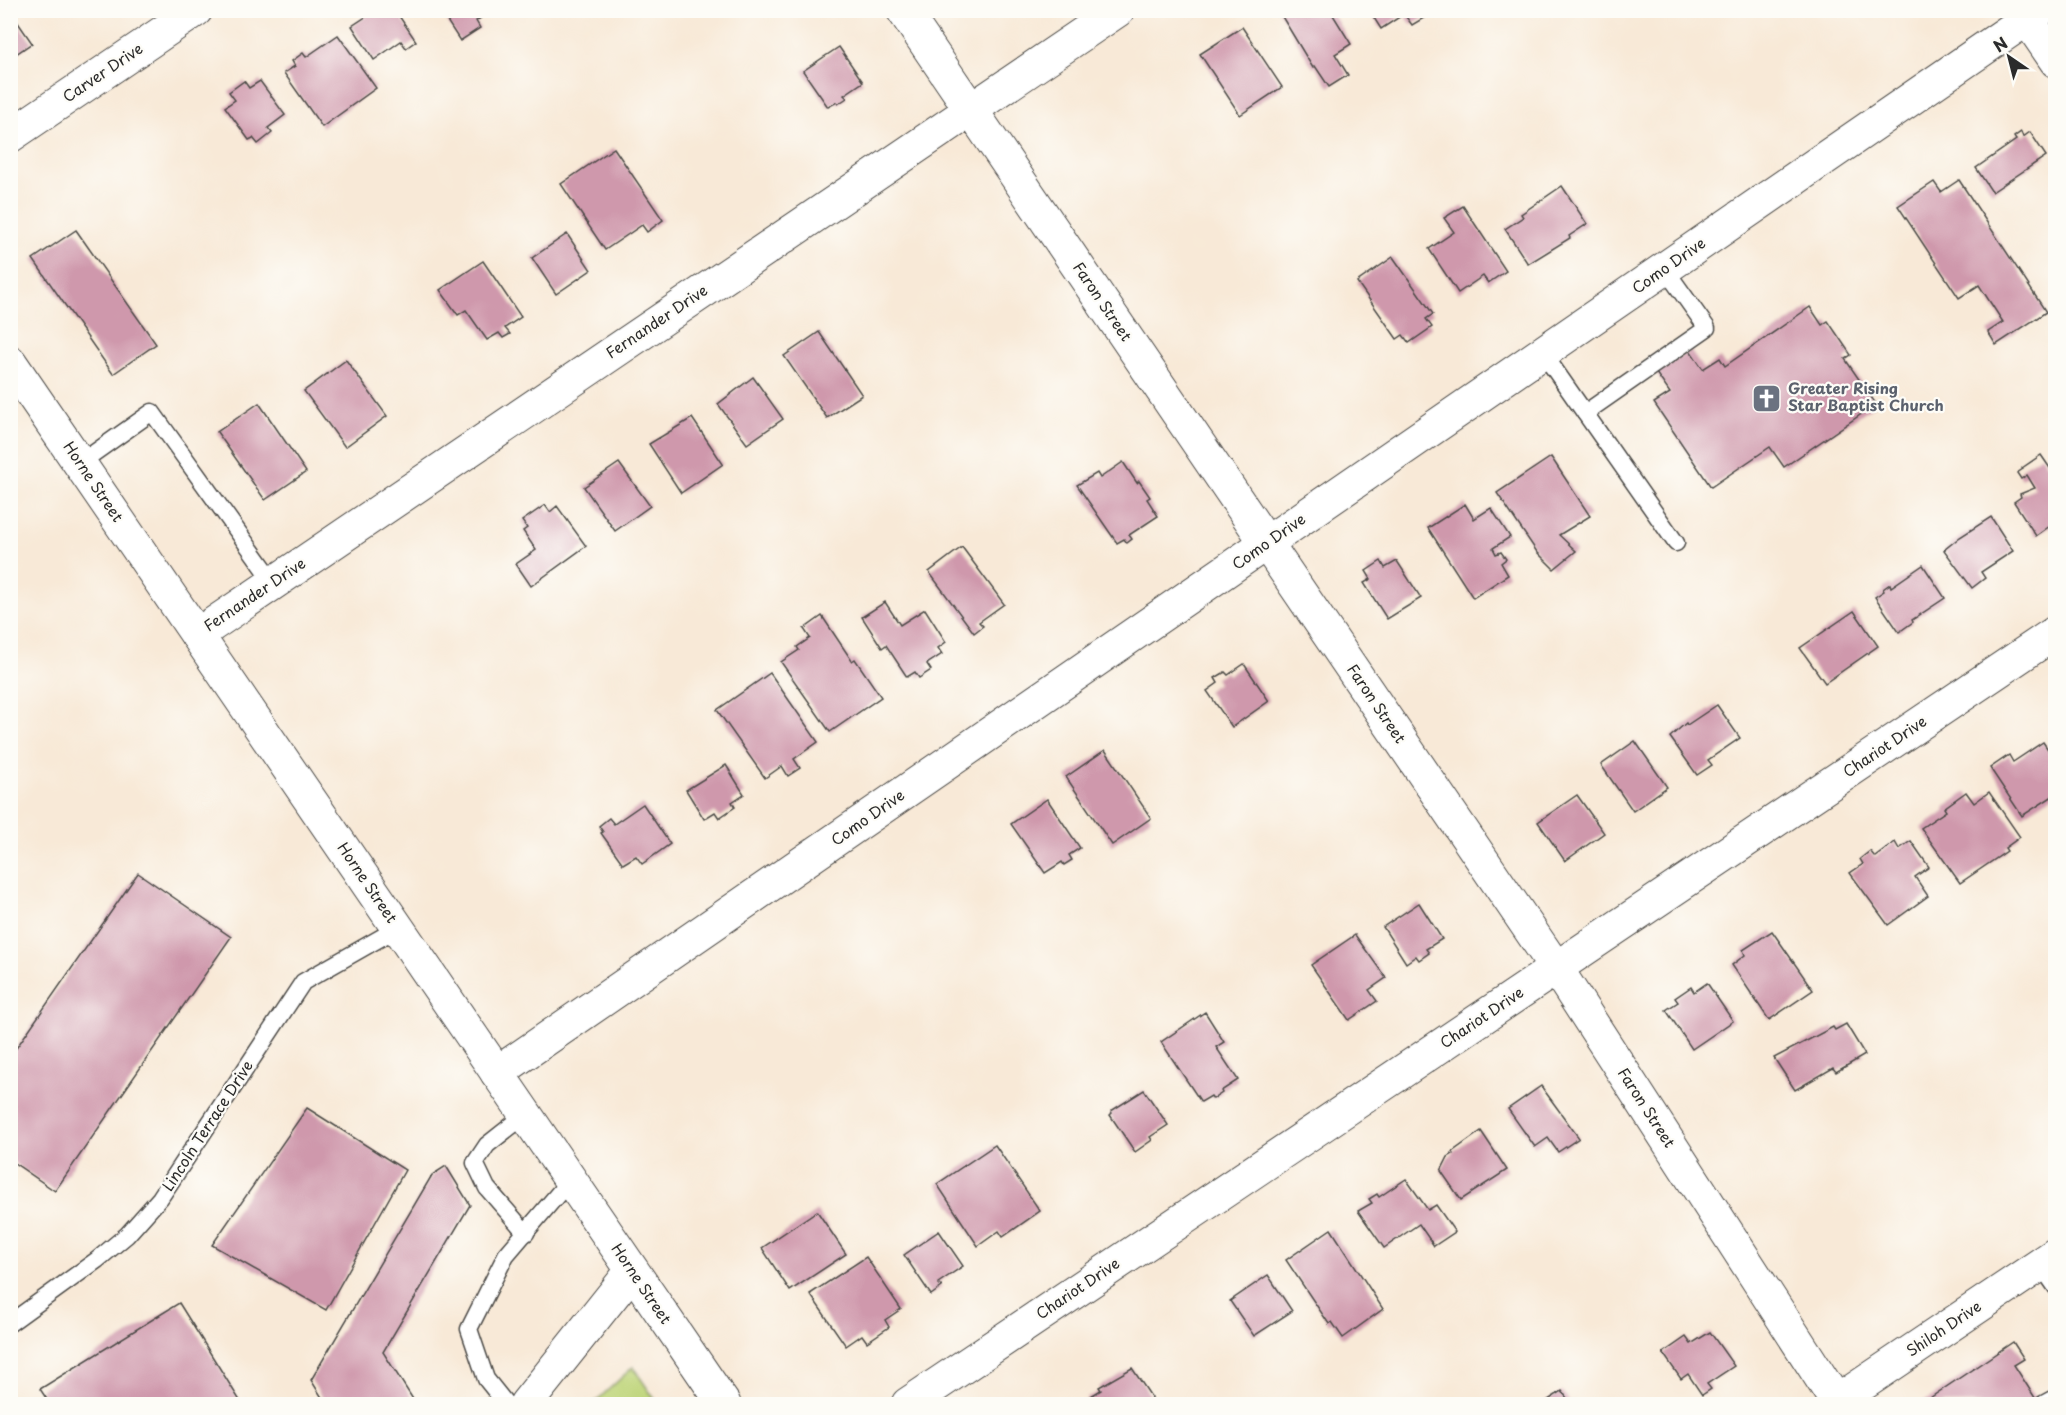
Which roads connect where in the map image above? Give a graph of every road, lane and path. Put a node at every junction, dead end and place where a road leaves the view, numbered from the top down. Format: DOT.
graph roads {
  1 [pos="196,10"];
  2 [pos="903,10"];
  3 [pos="1118,10"];
  4 [pos="2029,14"];
  5 [pos="2055,61"];
  6 [pos="971,110"];
  7 [pos="10,136"];
  8 [pos="1665,269"];
  9 [pos="1543,352"];
  10 [pos="10,362"];
  11 [pos="1586,413"];
  12 [pos="80,463"];
  13 [pos="1267,543"];
  14 [pos="1676,543"];
  15 [pos="274,582"];
  16 [pos="2055,632"];
  17 [pos="197,635"];
  18 [pos="398,928"];
  19 [pos="1556,968"];
  20 [pos="497,1073"];
  21 [pos="525,1114"];
  22 [pos="570,1180"];
  23 [pos="526,1233"];
  24 [pos="2050,1268"];
  25 [pos="632,1271"];
  26 [pos="10,1323"];
  27 [pos="2055,1397"];
  28 [pos="506,1404"];
  29 [pos="526,1404"];
  30 [pos="724,1404"];
  31 [pos="908,1404"];
  32 [pos="1836,1404"];
  33 [pos="2043,1404"];
  1 -- 7 [label="street, Carver Drive"];
  2 -- 6 [label="street, Faron Street"];
  3 -- 6 [label="street, Fernander Drive"];
  4 -- 5 [label="street"];
  4 -- 8 [label="street, Como Drive"];
  6 -- 13 [label="street, Faron Street"];
  6 -- 15 [label="street, Fernander Drive"];
  8 -- 9 [label="street, Como Drive"];
  8 -- 11 [label="lane"];
  9 -- 11 [label="lane"];
  9 -- 13 [label="street, Como Drive"];
  10 -- 12 [label="street, Horne Street"];
  11 -- 14 [label="lane"];
  12 -- 15 [label="lane"];
  12 -- 17 [label="street, Horne Street"];
  13 -- 19 [label="street, Faron Street"];
  13 -- 20 [label="street, Como Drive"];
  15 -- 17 [label="street, Fernander Drive"];
  16 -- 19 [label="street, Chariot Drive"];
  17 -- 18 [label="street, Horne Street"];
  18 -- 20 [label="street, Horne Street"];
  18 -- 26 [label="lane, Lincoln Terrace Drive"];
  19 -- 31 [label="street, Chariot Drive"];
  19 -- 32 [label="street, Faron Street"];
  20 -- 21 [label="street, Horne Street"];
  21 -- 22 [label="street, Horne Street"];
  21 -- 23 [label="lane"];
  22 -- 23 [label="lane"];
  22 -- 25 [label="street, Horne Street"];
  23 -- 28 [label="lane"];
  24 -- 32 [label="street, Shiloh Drive"];
  25 -- 29 [label="street"];
  25 -- 30 [label="street, Horne Street"];
  27 -- 33 [label="lane"];
}
